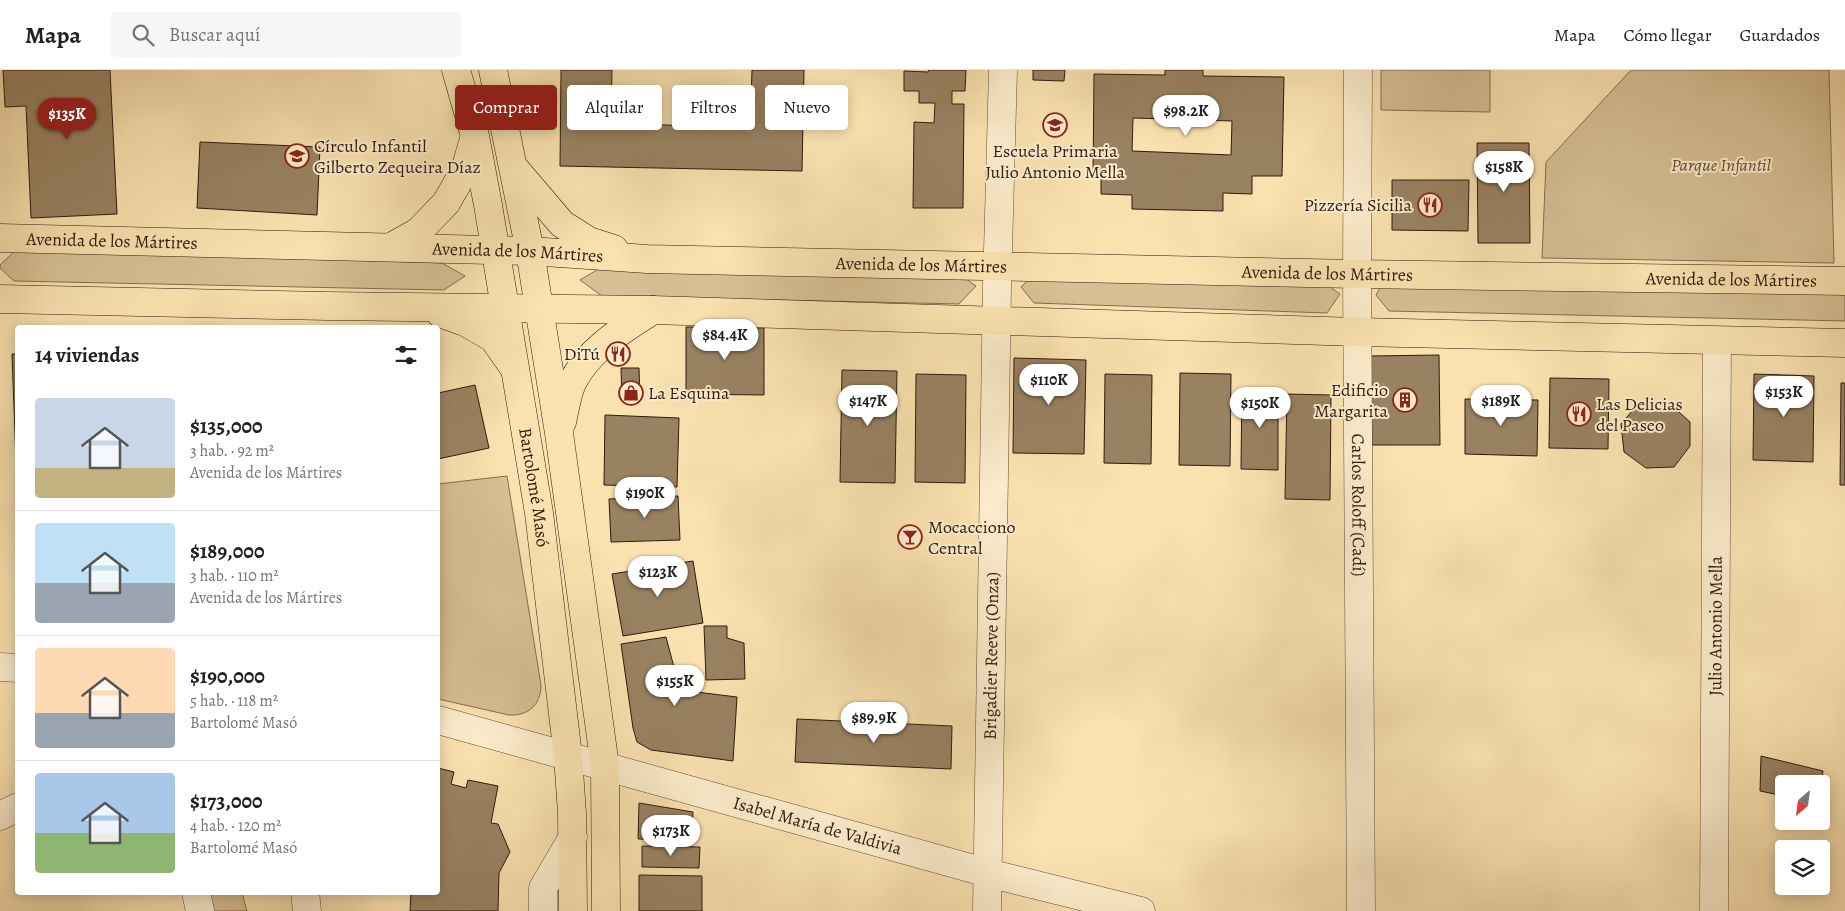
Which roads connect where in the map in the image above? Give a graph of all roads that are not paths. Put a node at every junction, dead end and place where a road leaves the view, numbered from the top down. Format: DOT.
graph roads {
  1 [pos="456,70"];
  2 [pos="493,70"];
  3 [pos="1002,70"];
  4 [pos="1358,70"];
  5 [pos="475,136"];
  6 [pos="512,165"];
  7 [pos="0,238"];
  8 [pos="391,247"];
  9 [pos="496,250"];
  10 [pos="530,251"];
  11 [pos="647,259"];
  12 [pos="998,267"];
  13 [pos="1357,274"];
  14 [pos="1845,281"];
  15 [pos="0,299"];
  16 [pos="422,307"];
  17 [pos="505,308"];
  18 [pos="539,309"];
  19 [pos="653,310"];
  20 [pos="997,321"];
  21 [pos="1358,332"];
  22 [pos="1717,341"];
  23 [pos="1845,343"];
  24 [pos="516,372"];
  25 [pos="559,433"];
  26 [pos="0,667"];
  27 [pos="15,668"];
  28 [pos="440,721"];
  29 [pos="568,756"];
  30 [pos="605,766"];
  31 [pos="15,808"];
  32 [pos="0,816"];
  33 [pos="573,837"];
  34 [pos="988,873"];
  35 [pos="197,895"];
  36 [pos="305,895"];
  37 [pos="200,911"];
  38 [pos="307,911"];
  39 [pos="543,911"];
  40 [pos="573,911"];
  41 [pos="606,911"];
  42 [pos="987,911"];
  43 [pos="1141,911"];
  44 [pos="1361,911"];
  45 [pos="1714,911"];
  1 -- 5 [label="main road, Bartolomé Masó"];
  2 -- 6 [label="main road"];
  3 -- 12 [label="street, Brigadier Reeve (Onza)"];
  4 -- 13 [label="street, Carlos Roloff (Cadí)"];
  5 -- 8 [label="main road"];
  5 -- 9 [label="main road, Bartolomé Masó"];
  6 -- 10 [label="main road"];
  6 -- 11 [label="main road"];
  7 -- 8 [label="main road, Avenida de los Mártires"];
  8 -- 9 [label="main road, Avenida de los Mártires"];
  9 -- 10 [label="main road, Avenida de los Mártires"];
  9 -- 17 [label="main road, Bartolomé Masó"];
  10 -- 11 [label="main road, Avenida de los Mártires"];
  10 -- 18 [label="main road, Bartolomé Masó"];
  11 -- 12 [label="main road, Avenida de los Mártires"];
  12 -- 13 [label="main road, Avenida de los Mártires"];
  12 -- 20 [label="street, Brigadier Reeve (Onza)"];
  13 -- 14 [label="main road, Avenida de los Mártires"];
  13 -- 21 [label="street, Carlos Roloff (Cadí)"];
  15 -- 16 [label="main road"];
  16 -- 17 [label="main road"];
  16 -- 24 [label="main road"];
  17 -- 18 [label="main road"];
  17 -- 24 [label="main road, Bartolomé Masó"];
  18 -- 19 [label="main road"];
  18 -- 25 [label="main road, Bartolomé Masó"];
  19 -- 20 [label="main road"];
  19 -- 25 [label="main road"];
  20 -- 21 [label="main road"];
  20 -- 34 [label="street, Brigadier Reeve (Onza)"];
  21 -- 22 [label="main road"];
  21 -- 44 [label="street, Carlos Roloff (Cadí)"];
  22 -- 23 [label="main road"];
  22 -- 45 [label="street, Julio Antonio Mella"];
  24 -- 29 [label="main road, Bartolomé Masó"];
  25 -- 30 [label="main road, Bartolomé Masó"];
  26 -- 27 [label="street"];
  28 -- 29 [label="street, Isabel María de Valdivia"];
  29 -- 30 [label="street, Isabel María de Valdivia"];
  29 -- 33 [label="main road, Bartolomé Masó"];
  30 -- 34 [label="street, Isabel María de Valdivia"];
  30 -- 41 [label="main road, Bartolomé Masó"];
  31 -- 32 [label="street"];
  33 -- 39 [label="street"];
  33 -- 40 [label="main road, Bartolomé Masó"];
  34 -- 42 [label="street, Brigadier Reeve (Onza)"];
  34 -- 43 [label="street, Isabel María de Valdivia"];
  35 -- 37 [label="street"];
  36 -- 38 [label="street"];
}
